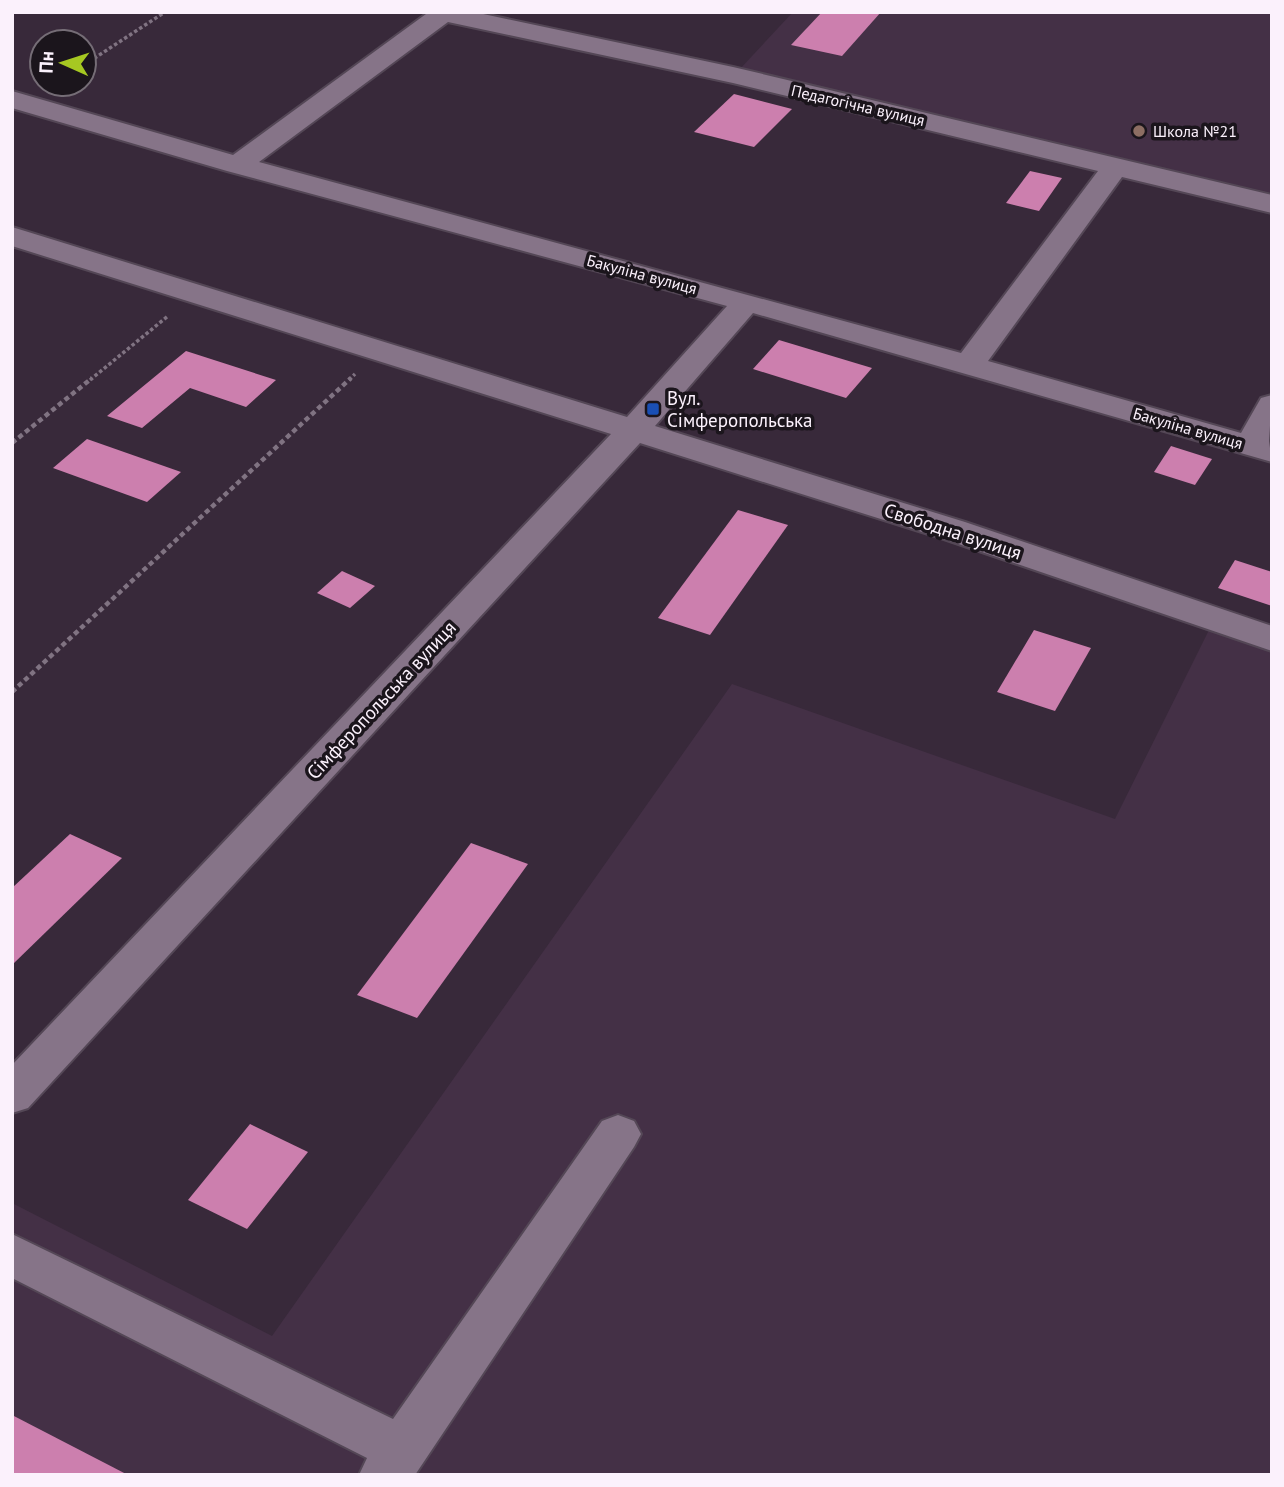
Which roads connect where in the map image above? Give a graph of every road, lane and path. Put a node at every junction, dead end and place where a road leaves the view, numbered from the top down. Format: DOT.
graph roads {
  1 [pos="165,12"];
  2 [pos="440,13"];
  3 [pos="98,56"];
  4 [pos="12,99"];
  5 [pos="237,165"];
  6 [pos="1115,167"];
  7 [pos="1272,204"];
  8 [pos="12,236"];
  9 [pos="195,293"];
  10 [pos="747,302"];
  11 [pos="380,351"];
  12 [pos="969,365"];
  13 [pos="1272,405"];
  14 [pos="632,430"];
  15 [pos="12,443"];
  16 [pos="1261,449"];
  17 [pos="1272,639"];
  18 [pos="12,692"];
  19 [pos="12,1096"];
  20 [pos="618,1134"];
  21 [pos="12,1255"];
  22 [pos="393,1462"];
  1 -- 3 [label="path"];
  2 -- 5 [label="street"];
  2 -- 6 [label="street, Педагогічна вулиця"];
  4 -- 5 [label="street, Бакуліна вулиця"];
  5 -- 10 [label="street, Бакуліна вулиця"];
  6 -- 7 [label="street, Педагогічна вулиця"];
  6 -- 12 [label="street"];
  8 -- 9 [label="street, Свободна вулиця"];
  9 -- 11 [label="street, Свободна вулиця"];
  9 -- 15 [label="path"];
  10 -- 12 [label="street, Бакуліна вулиця"];
  10 -- 14 [label="street, Сімферопольська вулиця"];
  11 -- 14 [label="street, Свободна вулиця"];
  11 -- 18 [label="path"];
  12 -- 16 [label="street, Бакуліна вулиця"];
  13 -- 16 [label="street"];
  14 -- 17 [label="street, Свободна вулиця"];
  14 -- 19 [label="street, Сімферопольська вулиця"];
  20 -- 22 [label="street"];
  21 -- 22 [label="street"];
}
